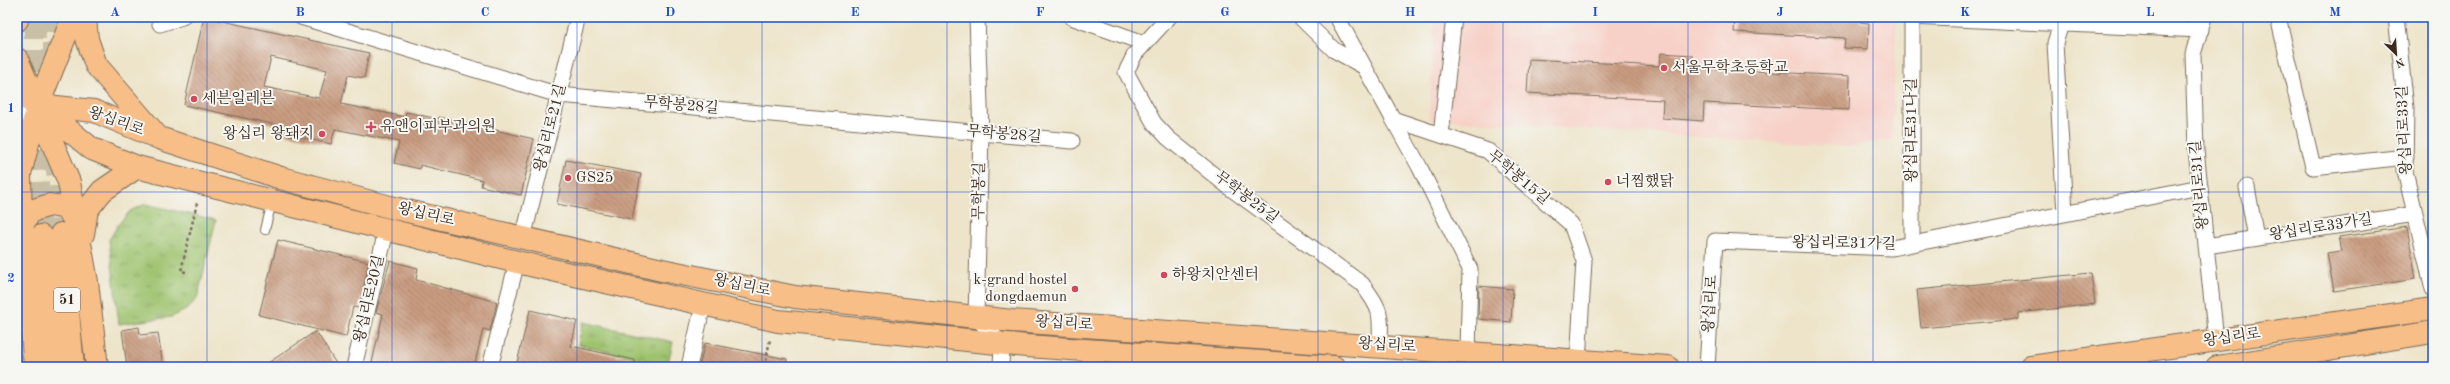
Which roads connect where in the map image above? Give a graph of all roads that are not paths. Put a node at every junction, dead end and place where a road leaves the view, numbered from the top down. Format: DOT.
graph roads {
  1 [pos="18,17"];
  2 [pos="73,17"];
  3 [pos="85,17"];
  4 [pos="182,17"];
  5 [pos="301,17"];
  6 [pos="578,17"];
  7 [pos="977,17"];
  8 [pos="1071,17"];
  9 [pos="1169,17"];
  10 [pos="1300,17"];
  11 [pos="1337,17"];
  12 [pos="1454,17"];
  13 [pos="1912,17"];
  14 [pos="2278,17"];
  15 [pos="2396,17"];
  16 [pos="17,20"];
  17 [pos="2200,21"];
  18 [pos="160,24"];
  19 [pos="2061,24"];
  20 [pos="1144,43"];
  21 [pos="17,59"];
  22 [pos="1363,66"];
  23 [pos="17,83"];
  24 [pos="17,94"];
  25 [pos="559,95"];
  26 [pos="38,105"];
  27 [pos="17,108"];
  28 [pos="17,117"];
  29 [pos="1393,119"];
  30 [pos="981,134"];
  31 [pos="1441,135"];
  32 [pos="159,138"];
  33 [pos="1072,141"];
  34 [pos="2406,156"];
  35 [pos="137,167"];
  36 [pos="2200,187"];
  37 [pos="2247,187"];
  38 [pos="272,202"];
  39 [pos="2065,213"];
  40 [pos="2415,214"];
  41 [pos="20,219"];
  42 [pos="264,230"];
  43 [pos="60,231"];
  44 [pos="386,231"];
  45 [pos="523,238"];
  46 [pos="2256,238"];
  47 [pos="1715,241"];
  48 [pos="1912,243"];
  49 [pos="2206,246"];
  50 [pos="81,247"];
  51 [pos="517,262"];
  52 [pos="2433,289"];
  53 [pos="703,305"];
  54 [pos="2433,309"];
  55 [pos="976,317"];
  56 [pos="2433,332"];
  57 [pos="2216,340"];
  58 [pos="1002,344"];
  59 [pos="1380,346"];
  60 [pos="1468,352"];
  61 [pos="1578,361"];
  62 [pos="35,367"];
  63 [pos="54,367"];
  64 [pos="73,367"];
  65 [pos="97,367"];
  66 [pos="354,367"];
  67 [pos="490,367"];
  68 [pos="689,367"];
  69 [pos="1001,367"];
  70 [pos="1334,367"];
  71 [pos="1668,367"];
  72 [pos="1707,367"];
  73 [pos="2031,367"];
  74 [pos="2217,367"];
  1 -- 16 [label="main road"];
  2 -- 26 [label="main road"];
  3 -- 32 [label="main road"];
  4 -- 18 [label="street"];
  5 -- 25 [label="street, 무학봉28길"];
  6 -- 25 [label="street, 왕십리로21길"];
  7 -- 30 [label="street, 무학봉길"];
  8 -- 20 [label="street"];
  9 -- 20 [label="street, 무학봉25길"];
  10 -- 22 [label="street"];
  11 -- 22 [label="street"];
  12 -- 31 [label="street"];
  13 -- 19 [label="street, 왕십리로31길"];
  13 -- 48 [label="street, 왕십리로31나길"];
  14 -- 34 [label="street"];
  15 -- 34 [label="street, 왕십리로33길"];
  17 -- 19 [label="street, 왕십리로31길"];
  17 -- 36 [label="street, 왕십리로31길"];
  19 -- 39 [label="street"];
  20 -- 59 [label="street, 무학봉25길"];
  21 -- 26 [label="main road"];
  22 -- 29 [label="street"];
  23 -- 26 [label="main road, 왕십리로"];
  24 -- 26 [label="main road, 왕십리로"];
  25 -- 30 [label="street, 무학봉28길"];
  25 -- 45 [label="street, 왕십리로21길"];
  26 -- 27 [label="street"];
  26 -- 28 [label="street"];
  26 -- 32 [label="main road, 왕십리로"];
  26 -- 35 [label="main road, 왕십리로"];
  26 -- 41 [label="main road"];
  26 -- 43 [label="main road"];
  29 -- 31 [label="street, 무학봉15길"];
  29 -- 60 [label="street"];
  30 -- 33 [label="street, 무학봉28길"];
  30 -- 55 [label="street, 무학봉길"];
  31 -- 61 [label="street, 무학봉15길"];
  32 -- 45 [label="main road, 왕십리로"];
  34 -- 40 [label="street, 왕십리로33길"];
  35 -- 38 [label="main road, 왕십리로"];
  35 -- 50 [label="main road"];
  36 -- 39 [label="street, 왕십리로31가길"];
  36 -- 49 [label="street, 왕십리로31길"];
  37 -- 46 [label="street, 왕십리로33가길"];
  38 -- 42 [label="lane"];
  38 -- 44 [label="main road, 왕십리로"];
  39 -- 48 [label="street, 왕십리로31가길"];
  40 -- 46 [label="street, 왕십리로33가길"];
  40 -- 52 [label="street, 왕십리로33길"];
  41 -- 43 [label="main road"];
  41 -- 62 [label="main road"];
  43 -- 50 [label="main road"];
  43 -- 63 [label="main road, 51"];
  43 -- 64 [label="main road, 51"];
  44 -- 51 [label="main road, 왕십리로"];
  44 -- 66 [label="street, 왕십리로20길"];
  45 -- 55 [label="main road, 왕십리로"];
  46 -- 49 [label="street"];
  47 -- 48 [label="street, 왕십리로31가길"];
  47 -- 72 [label="street, 왕십리로"];
  49 -- 57 [label="street, 왕십리로31길"];
  50 -- 65 [label="main road"];
  51 -- 53 [label="main road, 왕십리로"];
  51 -- 67 [label="street"];
  53 -- 58 [label="main road, 왕십리로"];
  53 -- 68 [label="street"];
  54 -- 57 [label="main road, 왕십리로"];
  55 -- 58 [label="street"];
  55 -- 59 [label="main road, 왕십리로"];
  56 -- 74 [label="main road, 왕십리로"];
  57 -- 73 [label="main road, 왕십리로"];
  58 -- 69 [label="street"];
  58 -- 70 [label="main road, 왕십리로"];
  59 -- 60 [label="main road, 왕십리로"];
  60 -- 61 [label="main road, 왕십리로"];
  61 -- 71 [label="main road, 왕십리로"];
}
